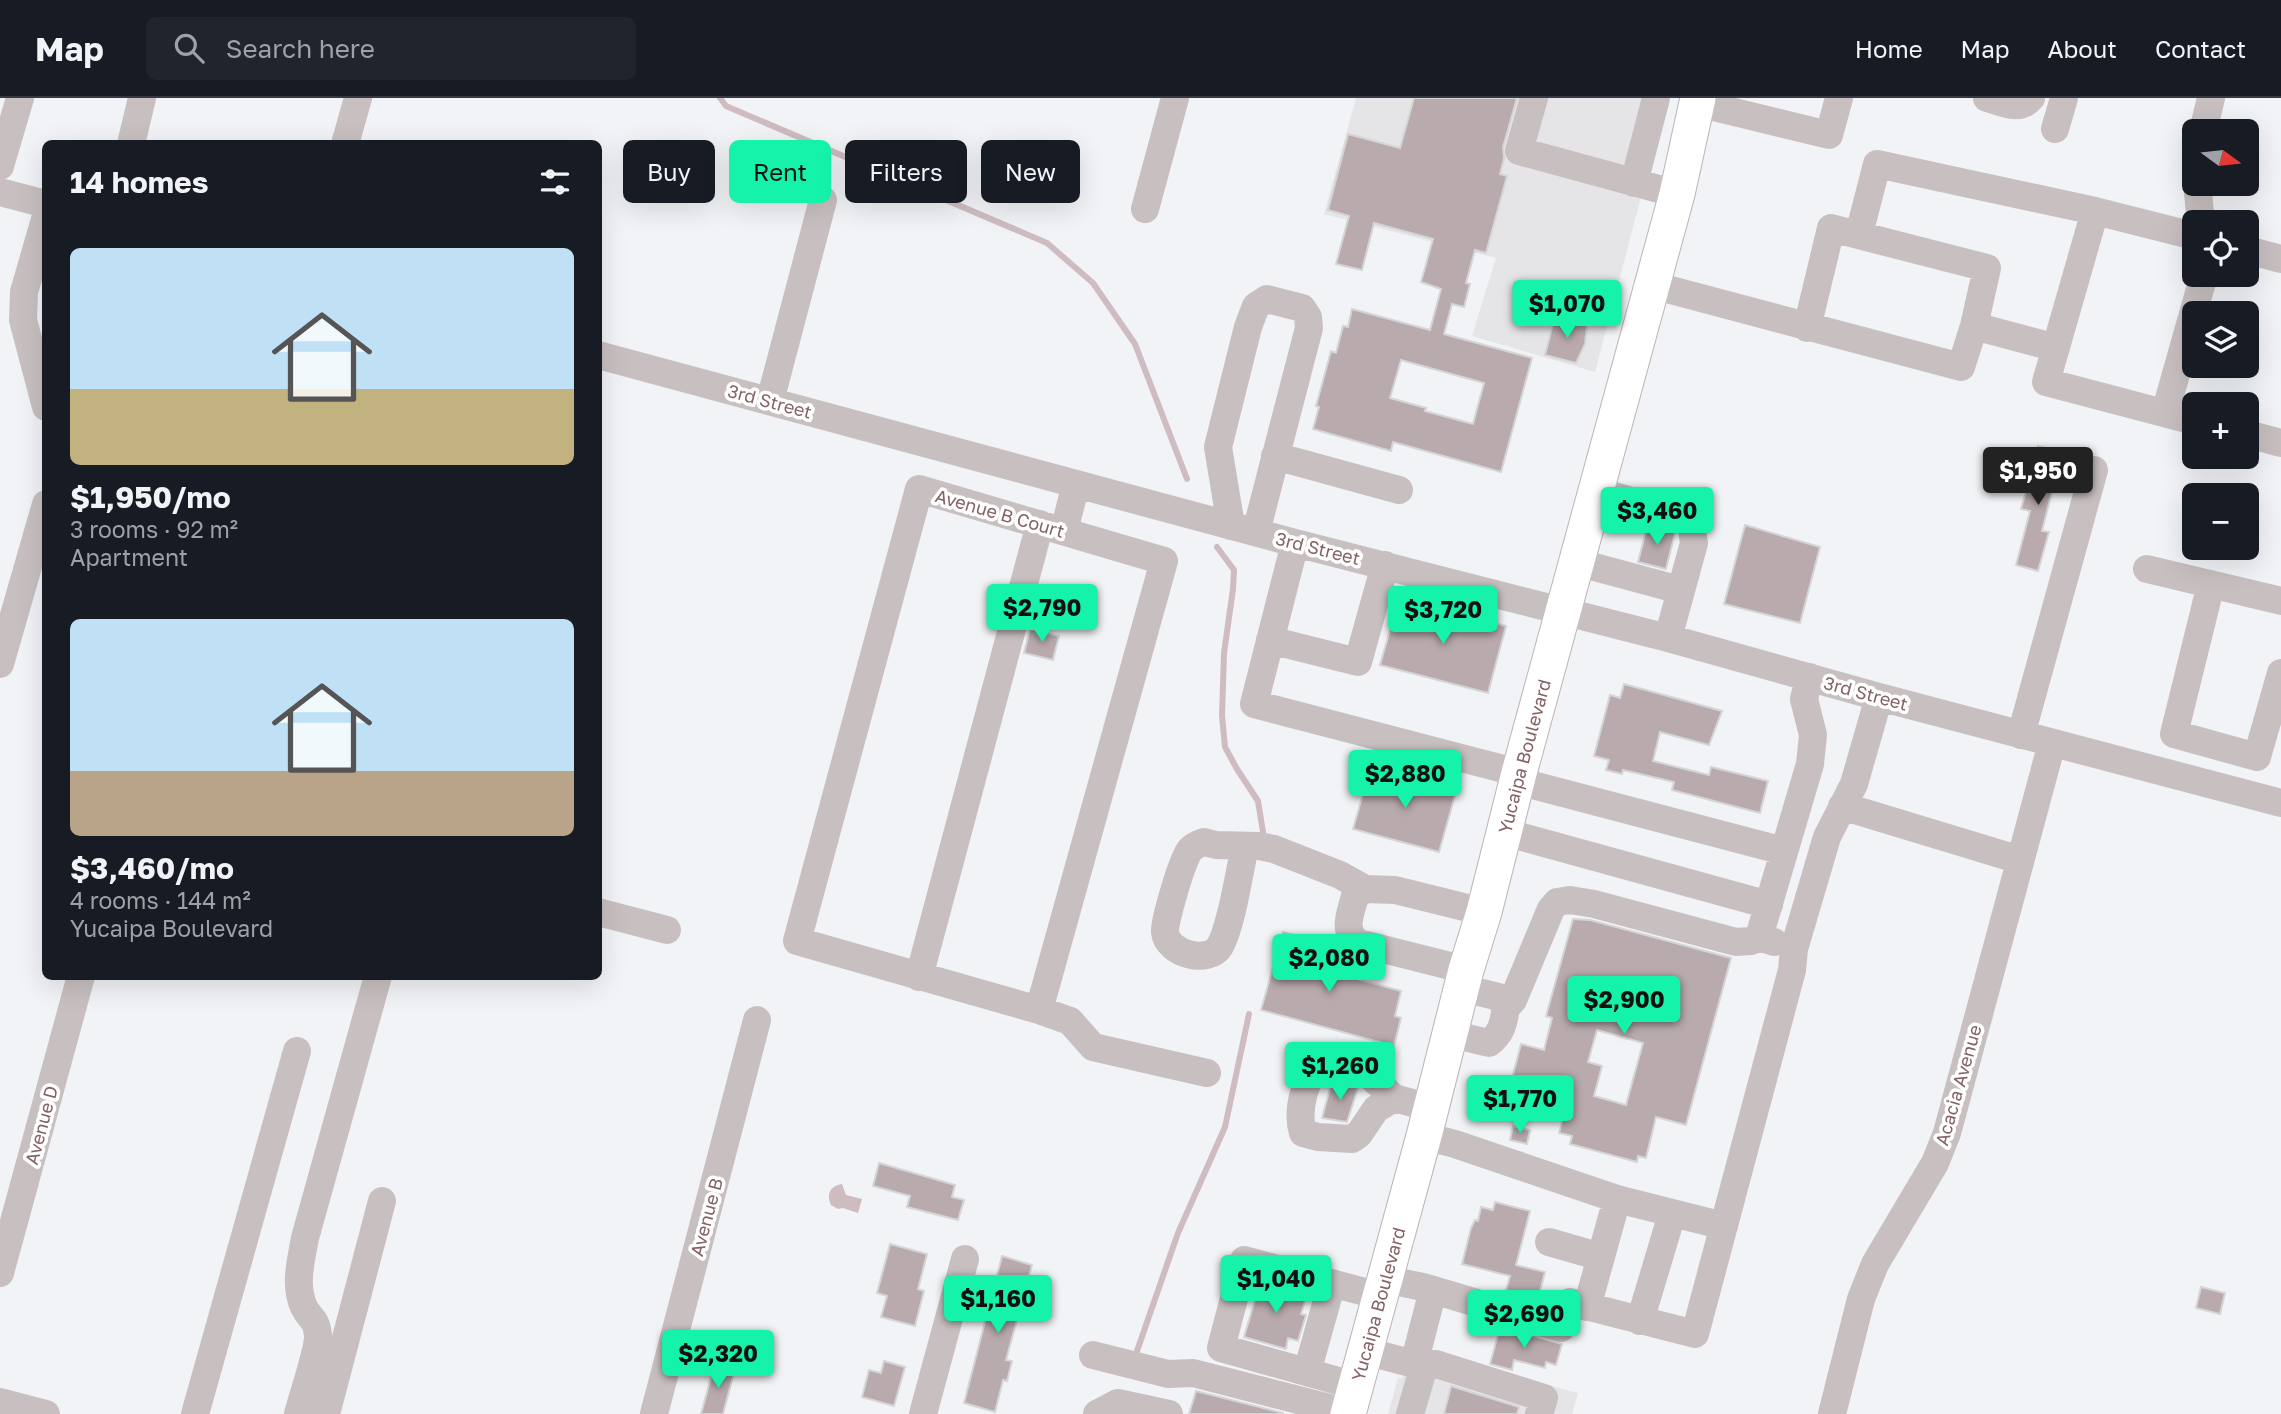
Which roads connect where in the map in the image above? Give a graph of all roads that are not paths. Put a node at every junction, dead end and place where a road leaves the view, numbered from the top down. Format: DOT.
graph roads {
  1 [pos="20,98"];
  2 [pos="142,98"];
  3 [pos="358,98"];
  4 [pos="1175,98"];
  5 [pos="1534,98"];
  6 [pos="1656,98"];
  7 [pos="1839,98"];
  8 [pos="1987,98"];
  9 [pos="2031,98"];
  10 [pos="2064,98"];
  11 [pos="2211,98"];
  12 [pos="1697,101"];
  13 [pos="2206,119"];
  14 [pos="2055,129"];
  15 [pos="132,140"];
  16 [pos="346,140"];
  17 [pos="0,166"];
  18 [pos="1634,183"];
  19 [pos="0,192"];
  20 [pos="1677,194"];
  21 [pos="42,203"];
  22 [pos="822,203"];
  23 [pos="1145,209"];
  24 [pos="2095,211"];
  25 [pos="42,230"];
  26 [pos="2182,233"];
  27 [pos="1859,234"];
  28 [pos="2259,253"];
  29 [pos="2281,259"];
  30 [pos="1651,285"];
  31 [pos="2201,287"];
  32 [pos="1973,326"];
  33 [pos="1807,328"];
  34 [pos="2056,348"];
  35 [pos="602,356"];
  36 [pos="42,392"];
  37 [pos="770,401"];
  38 [pos="2165,413"];
  39 [pos="2182,418"];
  40 [pos="2259,437"];
  41 [pos="2281,443"];
  42 [pos="1275,456"];
  43 [pos="2094,470"];
  44 [pos="1076,484"];
  45 [pos="1399,490"];
  46 [pos="1597,491"];
  47 [pos="42,518"];
  48 [pos="1052,528"];
  49 [pos="1243,529"];
  50 [pos="1295,543"];
  51 [pos="1576,562"];
  52 [pos="1385,565"];
  53 [pos="2147,569"];
  54 [pos="2211,584"];
  55 [pos="1680,590"];
  56 [pos="2281,601"];
  57 [pos="1564,612"];
  58 [pos="1668,638"];
  59 [pos="1270,640"];
  60 [pos="0,664"];
  61 [pos="2281,673"];
  62 [pos="1809,677"];
  63 [pos="1879,697"];
  64 [pos="2174,734"];
  65 [pos="2021,735"];
  66 [pos="2052,743"];
  67 [pos="2164,773"];
  68 [pos="1518,777"];
  69 [pos="2281,803"];
  70 [pos="1842,806"];
  71 [pos="1504,832"];
  72 [pos="1245,847"];
  73 [pos="1784,851"];
  74 [pos="2020,860"];
  75 [pos="1365,890"];
  76 [pos="1769,905"];
  77 [pos="1484,912"];
  78 [pos="602,913"];
  79 [pos="667,930"];
  80 [pos="1759,937"];
  81 [pos="1794,948"];
  82 [pos="919,976"];
  83 [pos="1464,979"];
  84 [pos="81,980"];
  85 [pos="377,980"];
  86 [pos="1506,1008"];
  87 [pos="1039,1010"];
  88 [pos="757,1020"];
  89 [pos="1451,1034"];
  90 [pos="297,1051"];
  91 [pos="1207,1073"];
  92 [pos="1394,1098"];
  93 [pos="1427,1122"];
  94 [pos="1617,1199"];
  95 [pos="382,1201"];
  96 [pos="1672,1213"];
  97 [pos="1724,1226"];
  98 [pos="1549,1242"];
  99 [pos="1601,1258"];
  100 [pos="965,1259"];
  101 [pos="0,1273"];
  102 [pos="1332,1283"];
  103 [pos="1382,1288"];
  104 [pos="1433,1290"];
  105 [pos="1587,1307"];
  106 [pos="1640,1321"];
  107 [pos="1365,1351"];
  108 [pos="1093,1355"];
  109 [pos="1419,1365"];
  110 [pos="1307,1372"];
  111 [pos="0,1402"];
  112 [pos="1351,1404"];
  113 [pos="46,1414"];
  114 [pos="195,1414"];
  115 [pos="298,1414"];
  116 [pos="326,1414"];
  117 [pos="654,1414"];
  118 [pos="923,1414"];
  119 [pos="1097,1414"];
  120 [pos="1169,1414"];
  121 [pos="1410,1414"];
  122 [pos="1539,1414"];
  123 [pos="1832,1414"];
  1 -- 17 [label="street"];
  2 -- 15 [label="street"];
  3 -- 16 [label="street"];
  4 -- 23 [label="street"];
  5 -- 18 [label="street"];
  6 -- 18 [label="street"];
  7 -- 12 [label="street"];
  8 -- 9 [label="street"];
  10 -- 14 [label="street"];
  11 -- 13 [label="street"];
  12 -- 20 [label="main road, Yucaipa Boulevard"];
  18 -- 20 [label="street"];
  19 -- 21 [label="street"];
  20 -- 30 [label="main road, Yucaipa Boulevard"];
  22 -- 37 [label="street"];
  24 -- 26 [label="street"];
  24 -- 27 [label="street"];
  24 -- 34 [label="street"];
  25 -- 36 [label="street"];
  27 -- 32 [label="street"];
  27 -- 33 [label="street"];
  28 -- 29 [label="street"];
  30 -- 33 [label="street"];
  30 -- 46 [label="main road, Yucaipa Boulevard"];
  31 -- 38 [label="street"];
  32 -- 33 [label="street"];
  32 -- 34 [label="street"];
  34 -- 38 [label="street"];
  35 -- 37 [label="street, 3rd Street"];
  37 -- 44 [label="street, 3rd Street"];
  38 -- 39 [label="street"];
  40 -- 41 [label="street"];
  42 -- 45 [label="street"];
  42 -- 49 [label="street"];
  42 -- 49 [label="street"];
  43 -- 65 [label="street"];
  44 -- 48 [label="street"];
  44 -- 49 [label="street, 3rd Street"];
  46 -- 51 [label="main road, Yucaipa Boulevard"];
  46 -- 55 [label="street"];
  47 -- 60 [label="street"];
  48 -- 82 [label="street"];
  48 -- 82 [label="street, Avenue B Court"];
  48 -- 87 [label="street, Avenue B Court"];
  49 -- 50 [label="street, 3rd Street"];
  50 -- 52 [label="street, 3rd Street"];
  50 -- 59 [label="street"];
  51 -- 55 [label="street"];
  51 -- 57 [label="main road, Yucaipa Boulevard"];
  52 -- 57 [label="street, 3rd Street"];
  52 -- 59 [label="street"];
  53 -- 54 [label="street"];
  54 -- 56 [label="street"];
  54 -- 64 [label="street"];
  55 -- 58 [label="street"];
  57 -- 58 [label="street, 3rd Street"];
  57 -- 68 [label="main road, Yucaipa Boulevard"];
  58 -- 62 [label="street, 3rd Street"];
  59 -- 68 [label="street"];
  61 -- 64 [label="street"];
  62 -- 63 [label="street, 3rd Street"];
  62 -- 73 [label="street"];
  63 -- 65 [label="street, 3rd Street"];
  63 -- 70 [label="street"];
  64 -- 67 [label="street"];
  65 -- 66 [label="street, 3rd Street"];
  66 -- 67 [label="street, 3rd Street"];
  66 -- 74 [label="street, Acacia Avenue"];
  67 -- 69 [label="street, 3rd Street"];
  68 -- 71 [label="main road, Yucaipa Boulevard"];
  68 -- 73 [label="street"];
  70 -- 74 [label="street"];
  70 -- 81 [label="street"];
  71 -- 76 [label="street"];
  71 -- 77 [label="main road, Yucaipa Boulevard"];
  72 -- 75 [label="street"];
  73 -- 76 [label="street"];
  74 -- 123 [label="street, Acacia Avenue"];
  75 -- 77 [label="street"];
  75 -- 83 [label="street"];
  76 -- 80 [label="street"];
  77 -- 83 [label="main road, Yucaipa Boulevard"];
  78 -- 79 [label="street"];
  80 -- 81 [label="street"];
  80 -- 86 [label="street"];
  81 -- 97 [label="street"];
  82 -- 87 [label="street, Avenue B Court"];
  83 -- 86 [label="street"];
  83 -- 89 [label="main road, Yucaipa Boulevard"];
  84 -- 101 [label="street, Avenue D"];
  85 -- 115 [label="street"];
  86 -- 89 [label="street"];
  87 -- 91 [label="street, Avenue B Court"];
  88 -- 117 [label="street, Avenue B"];
  89 -- 93 [label="main road, Yucaipa Boulevard"];
  90 -- 114 [label="street"];
  92 -- 92 [label="street"];
  92 -- 93 [label="street"];
  93 -- 94 [label="street"];
  93 -- 103 [label="main road, Yucaipa Boulevard"];
  94 -- 96 [label="street"];
  94 -- 99 [label="street"];
  95 -- 116 [label="street"];
  96 -- 97 [label="street"];
  96 -- 106 [label="street"];
  97 -- 106 [label="street"];
  98 -- 99 [label="street"];
  99 -- 105 [label="street"];
  100 -- 118 [label="street"];
  102 -- 103 [label="street"];
  102 -- 110 [label="street"];
  102 -- 110 [label="street"];
  103 -- 104 [label="street"];
  103 -- 107 [label="main road, Yucaipa Boulevard"];
  104 -- 105 [label="street"];
  104 -- 109 [label="street"];
  105 -- 106 [label="street"];
  107 -- 109 [label="street"];
  107 -- 112 [label="main road, Yucaipa Boulevard"];
  108 -- 112 [label="street"];
  109 -- 121 [label="street"];
  109 -- 122 [label="street"];
  110 -- 112 [label="street"];
  111 -- 113 [label="street"];
  119 -- 120 [label="street"];
}
